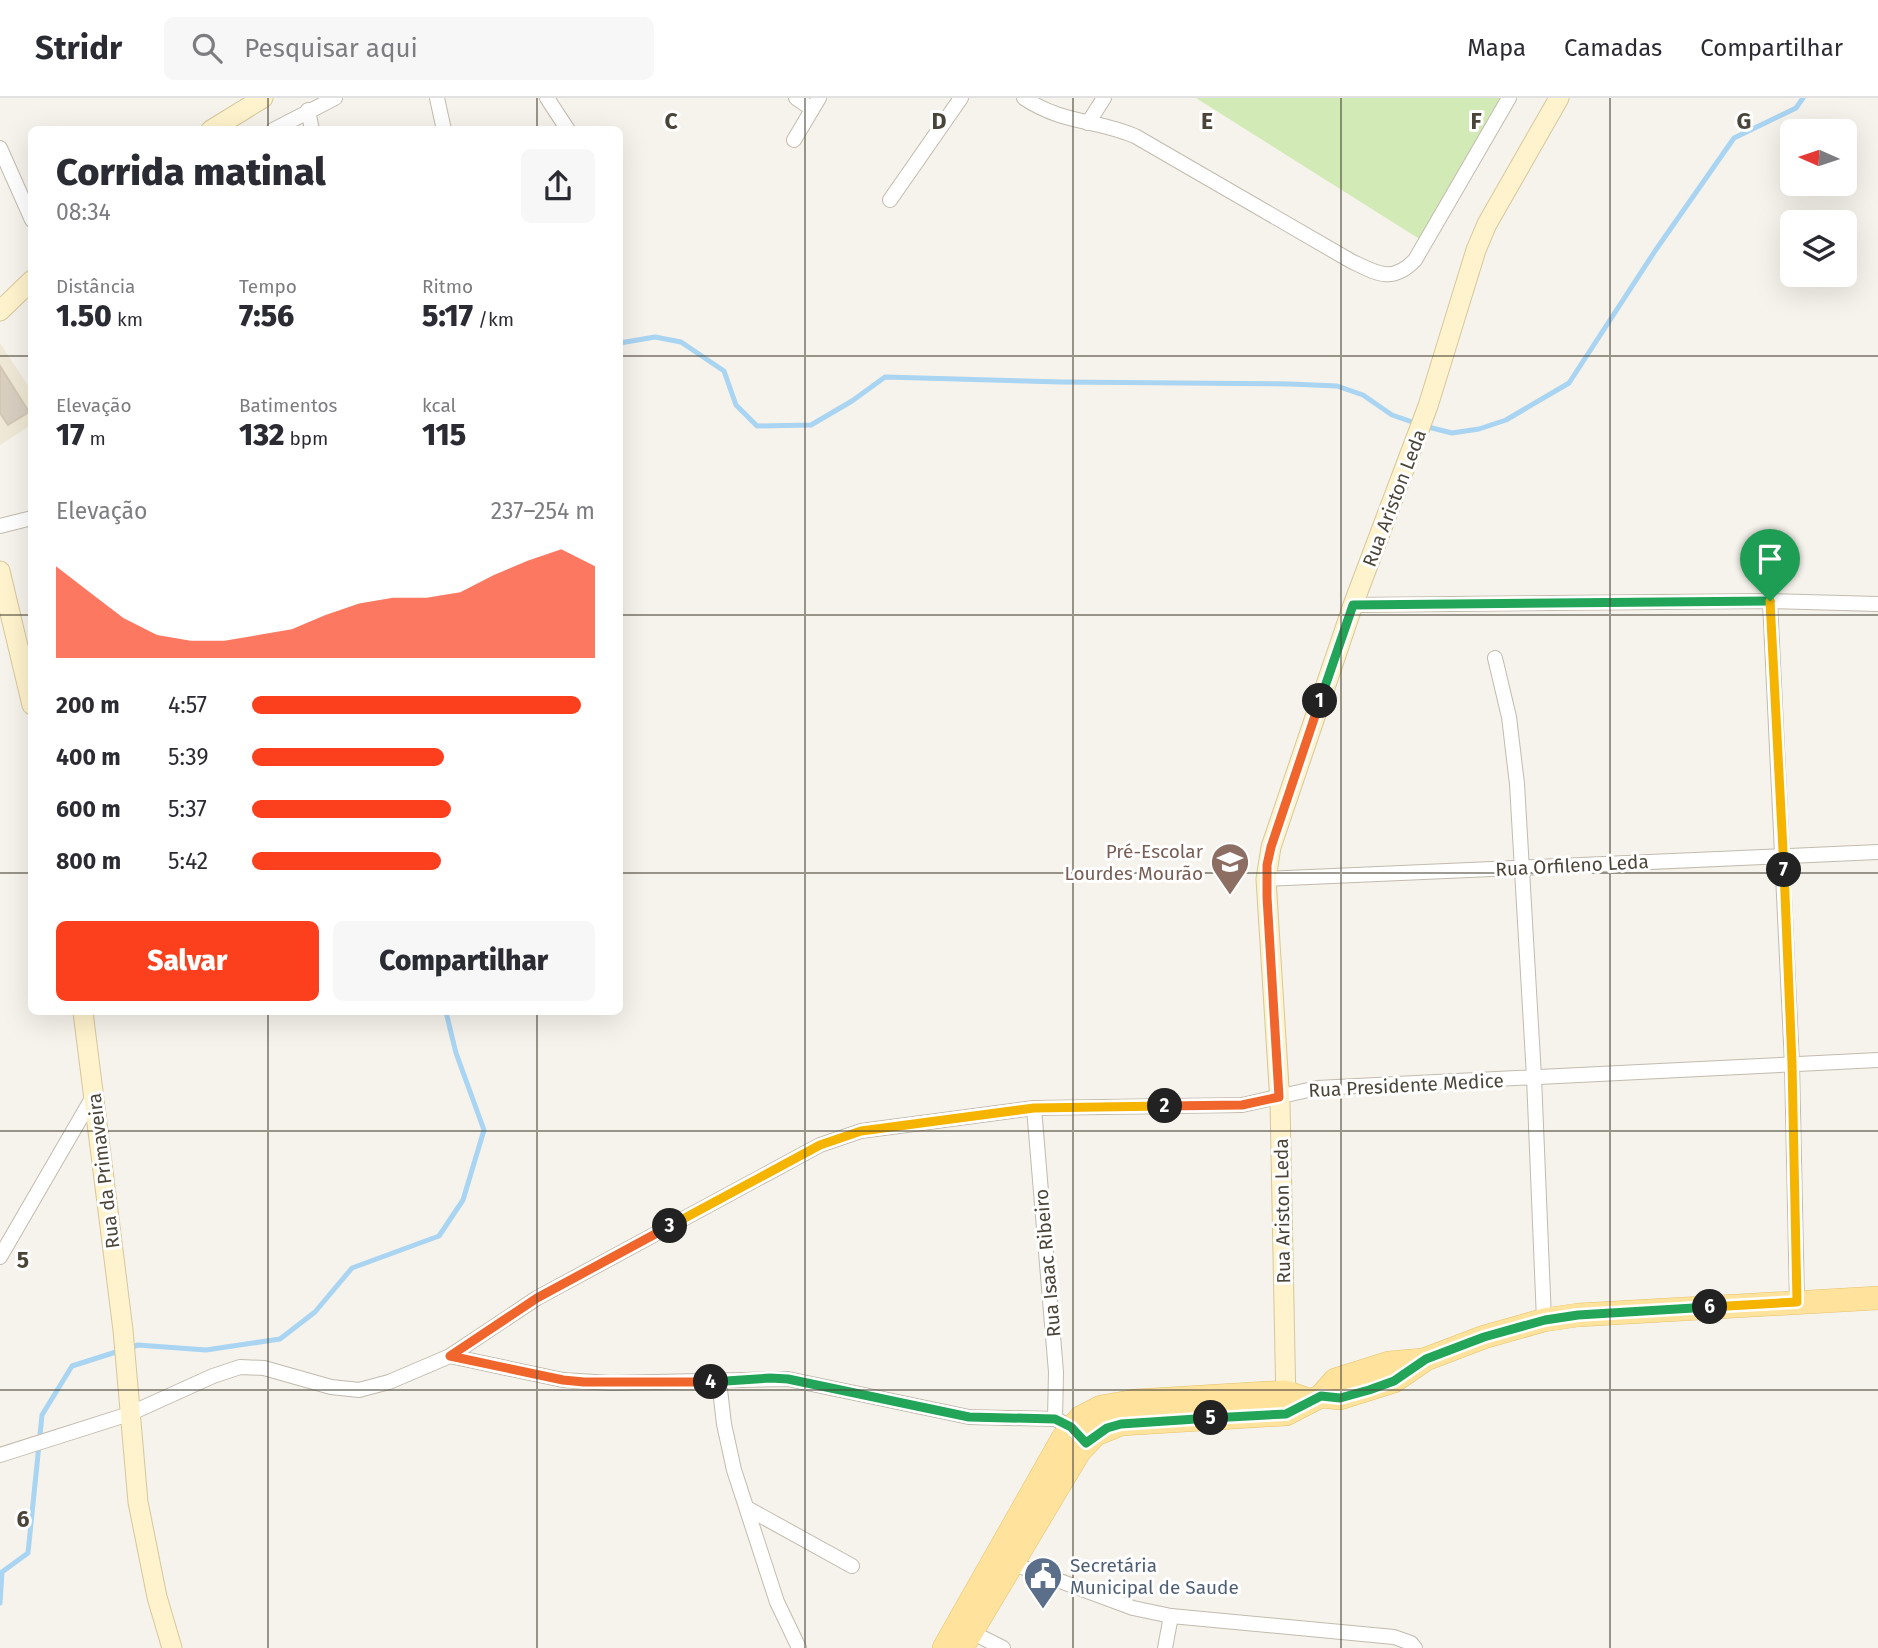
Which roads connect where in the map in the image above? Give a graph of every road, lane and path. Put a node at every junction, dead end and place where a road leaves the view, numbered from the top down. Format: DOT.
graph roads {
  1 [pos="262,98"];
  2 [pos="335,98"];
  3 [pos="437,98"];
  4 [pos="547,98"];
  5 [pos="796,98"];
  6 [pos="961,98"];
  7 [pos="1024,98"];
  8 [pos="1104,98"];
  9 [pos="1509,98"];
  10 [pos="1559,98"];
  11 [pos="816,103"];
  12 [pos="308,110"];
  13 [pos="1088,123"];
  14 [pos="217,126"];
  15 [pos="280,126"];
  16 [pos="311,126"];
  17 [pos="443,126"];
  18 [pos="565,126"];
  19 [pos="794,140"];
  20 [pos="0,148"];
  21 [pos="890,200"];
  22 [pos="28,211"];
  23 [pos="28,284"];
  24 [pos="0,311"];
  25 [pos="28,519"];
  26 [pos="0,526"];
  27 [pos="0,571"];
  28 [pos="1770,601"];
  29 [pos="1878,604"];
  30 [pos="1353,605"];
  31 [pos="1495,658"];
  32 [pos="28,688"];
  33 [pos="1878,852"];
  34 [pos="1783,855"];
  35 [pos="1522,867"];
  36 [pos="1266,879"];
  37 [pos="83,1015"];
  38 [pos="1878,1060"];
  39 [pos="1792,1064"];
  40 [pos="1534,1077"];
  41 [pos="94,1095"];
  42 [pos="1279,1097"];
  43 [pos="1034,1108"];
  44 [pos="0,1257"];
  45 [pos="1878,1298"];
  46 [pos="1797,1302"];
  47 [pos="1545,1320"];
  48 [pos="450,1356"];
  49 [pos="719,1381"];
  50 [pos="1286,1403"];
  51 [pos="128,1406"];
  52 [pos="1075,1425"];
  53 [pos="0,1455"];
  54 [pos="747,1508"];
  55 [pos="1011,1563"];
  56 [pos="852,1566"];
  57 [pos="1171,1616"];
  58 [pos="967,1640"];
  59 [pos="1409,1643"];
  60 [pos="172,1648"];
  61 [pos="799,1648"];
  62 [pos="944,1648"];
  63 [pos="1003,1648"];
  64 [pos="1165,1648"];
  1 -- 14 [label="street"];
  2 -- 12 [label="street"];
  3 -- 17 [label="street"];
  4 -- 18 [label="street"];
  5 -- 11 [label="street"];
  6 -- 21 [label="street"];
  7 -- 13 [label="street"];
  8 -- 13 [label="street"];
  9 -- 13 [label="street"];
  10 -- 30 [label="street, Rua Ariston Leda"];
  11 -- 19 [label="street"];
  12 -- 15 [label="street"];
  12 -- 16 [label="street"];
  20 -- 22 [label="street"];
  23 -- 24 [label="street"];
  25 -- 26 [label="street"];
  27 -- 32 [label="street"];
  28 -- 29 [label="street"];
  28 -- 30 [label="street"];
  28 -- 34 [label="street"];
  30 -- 36 [label="street, Rua Ariston Leda"];
  31 -- 35 [label="street"];
  33 -- 34 [label="street, Rua Orfileno Leda"];
  34 -- 35 [label="street, Rua Orfileno Leda"];
  34 -- 39 [label="street"];
  35 -- 36 [label="street, Rua Orfileno Leda"];
  35 -- 40 [label="street"];
  36 -- 42 [label="street, Rua Ariston Leda"];
  37 -- 41 [label="street, Rua da Primaveira"];
  38 -- 39 [label="street, Rua Presidente Medice"];
  39 -- 40 [label="street, Rua Presidente Medice"];
  39 -- 46 [label="street"];
  40 -- 42 [label="street, Rua Presidente Medice"];
  40 -- 47 [label="street"];
  41 -- 44 [label="street"];
  41 -- 51 [label="street, Rua da Primaveira"];
  42 -- 43 [label="street, Rua Presidente Medice"];
  42 -- 50 [label="street, Rua Ariston Leda"];
  43 -- 48 [label="street, Rua Presidente Medice"];
  43 -- 52 [label="street, Rua Isaac Ribeiro"];
  45 -- 46 [label="main road"];
  46 -- 47 [label="main road"];
  47 -- 50 [label="main road"];
  48 -- 49 [label="street"];
  48 -- 51 [label="street, Rua Presidente Medice"];
  49 -- 52 [label="street"];
  49 -- 54 [label="street"];
  50 -- 52 [label="main road"];
  50 -- 52 [label="main road"];
  51 -- 53 [label="street, Rua Presidente Medice"];
  51 -- 60 [label="street, Rua da Primaveira"];
  52 -- 55 [label="main road"];
  52 -- 62 [label="main road"];
  54 -- 56 [label="street"];
  54 -- 61 [label="street"];
  55 -- 57 [label="street"];
  55 -- 58 [label="main road"];
  57 -- 59 [label="street"];
  57 -- 64 [label="street"];
  58 -- 63 [label="street"];
}
